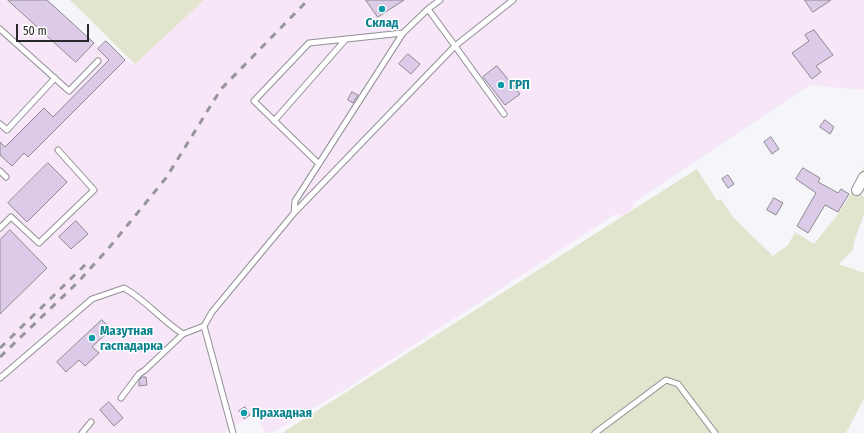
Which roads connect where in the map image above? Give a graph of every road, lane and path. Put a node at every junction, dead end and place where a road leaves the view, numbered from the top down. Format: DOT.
graph roads {
  1 [pos="440,0"];
  2 [pos="513,0"];
  3 [pos="428,9"];
  4 [pos="0,29"];
  5 [pos="403,33"];
  6 [pos="346,39"];
  7 [pos="455,46"];
  8 [pos="98,61"];
  9 [pos="55,78"];
  10 [pos="504,114"];
  11 [pos="274,121"];
  12 [pos="0,124"];
  13 [pos="58,150"];
  14 [pos="319,164"];
  15 [pos="0,171"];
  16 [pos="6,177"];
  17 [pos="864,177"];
  18 [pos="857,190"];
  19 [pos="294,213"];
  20 [pos="0,228"];
  21 [pos="204,326"];
  22 [pos="183,334"];
  23 [pos="0,378"];
  24 [pos="121,398"];
  25 [pos="91,422"];
  26 [pos="82,433"];
  27 [pos="233,433"];
  28 [pos="595,433"];
  29 [pos="715,433"];
  1 -- 3 [label="lane"];
  2 -- 7 [label="lane"];
  3 -- 5 [label="lane"];
  3 -- 7 [label="lane"];
  4 -- 9 [label="lane"];
  5 -- 6 [label="lane"];
  5 -- 14 [label="lane"];
  6 -- 11 [label="lane"];
  6 -- 11 [label="lane"];
  7 -- 10 [label="lane"];
  7 -- 19 [label="lane"];
  8 -- 9 [label="lane"];
  9 -- 12 [label="lane"];
  11 -- 14 [label="lane"];
  13 -- 20 [label="lane"];
  14 -- 19 [label="lane"];
  15 -- 16 [label="lane"];
  17 -- 18 [label="street"];
  19 -- 21 [label="lane"];
  21 -- 22 [label="lane"];
  21 -- 27 [label="lane"];
  22 -- 23 [label="lane"];
  22 -- 24 [label="lane"];
  25 -- 26 [label="lane"];
  28 -- 29 [label="lane"];
}
